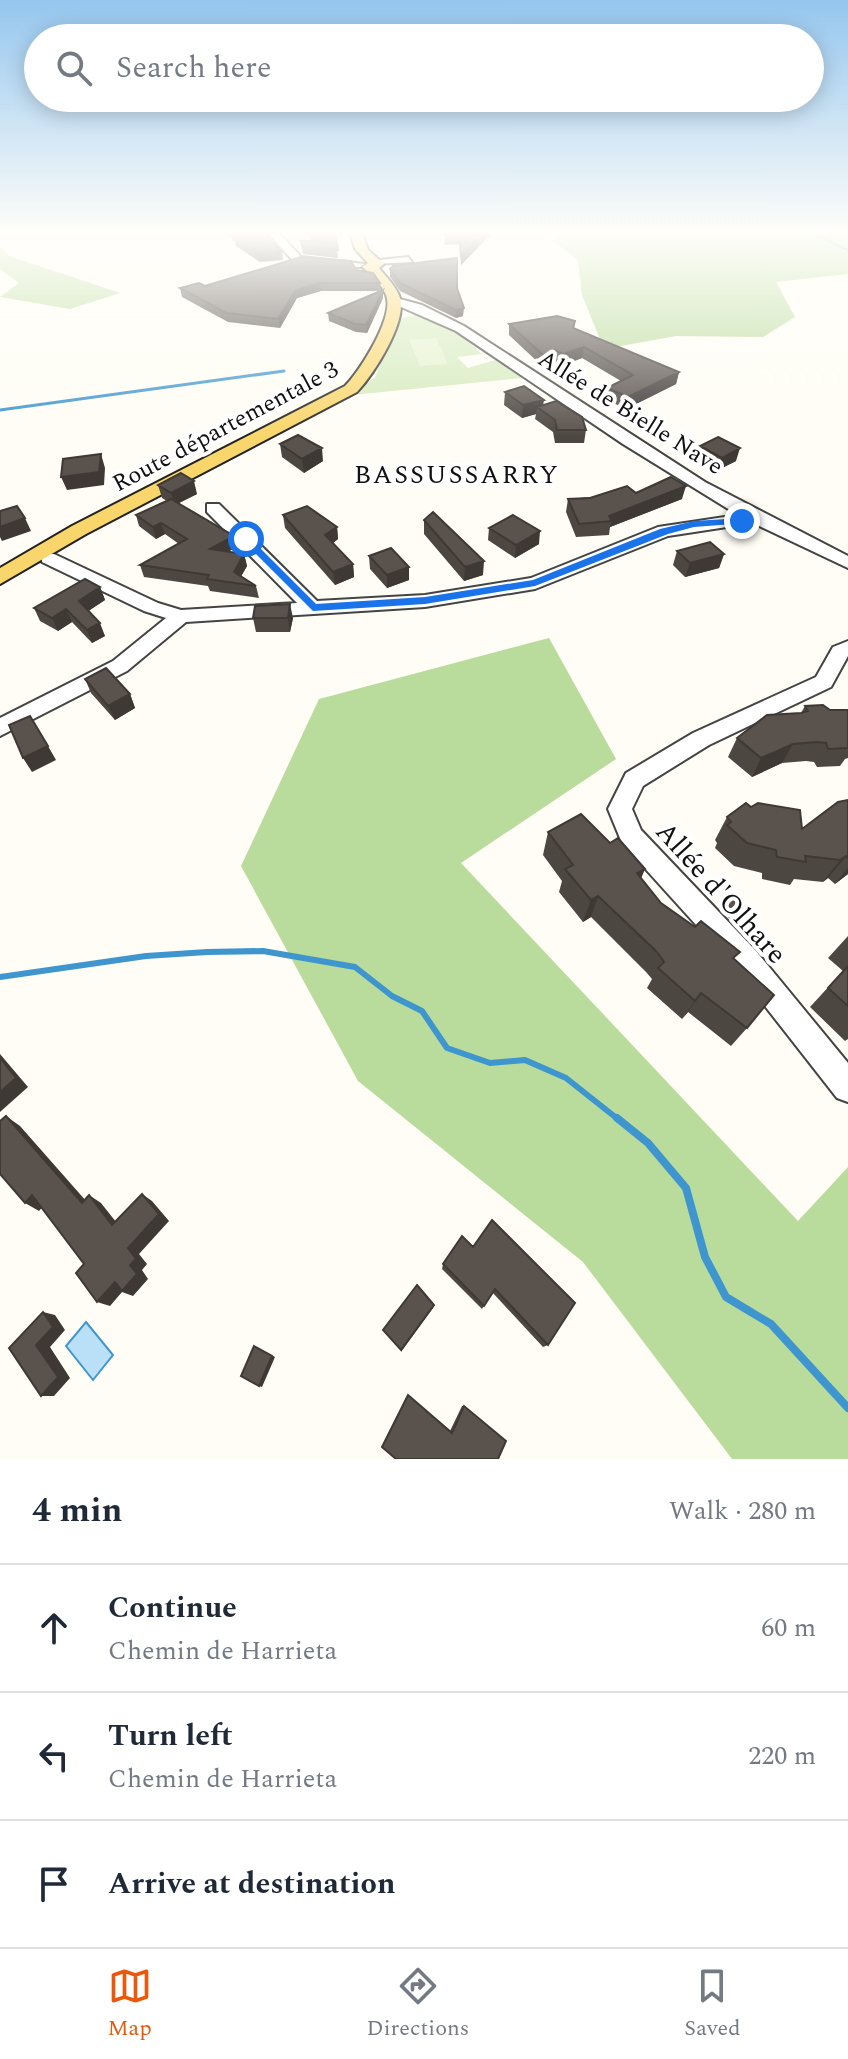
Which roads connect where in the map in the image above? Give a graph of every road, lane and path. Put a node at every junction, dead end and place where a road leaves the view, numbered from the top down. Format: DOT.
graph roads {
  1 [pos="393,301"];
  2 [pos="395,305"];
  3 [pos="213,508"];
  4 [pos="757,517"];
  5 [pos="845,557"];
  6 [pos="48,558"];
  7 [pos="0,577"];
  8 [pos="313,608"];
  9 [pos="181,616"];
  10 [pos="848,648"];
  11 [pos="0,728"];
  12 [pos="848,1087"];
  1 -- 2 [label="main road"];
  2 -- 4 [label="street, Allée de Bielle Nave"];
  2 -- 7 [label="main road, Route départementale 3"];
  3 -- 8 [label="street"];
  4 -- 5 [label="street, Allée de Bielle Nave"];
  4 -- 8 [label="street"];
  6 -- 9 [label="street"];
  8 -- 9 [label="street"];
  9 -- 11 [label="street"];
  10 -- 12 [label="street, Allée d'Olhare"];
}
